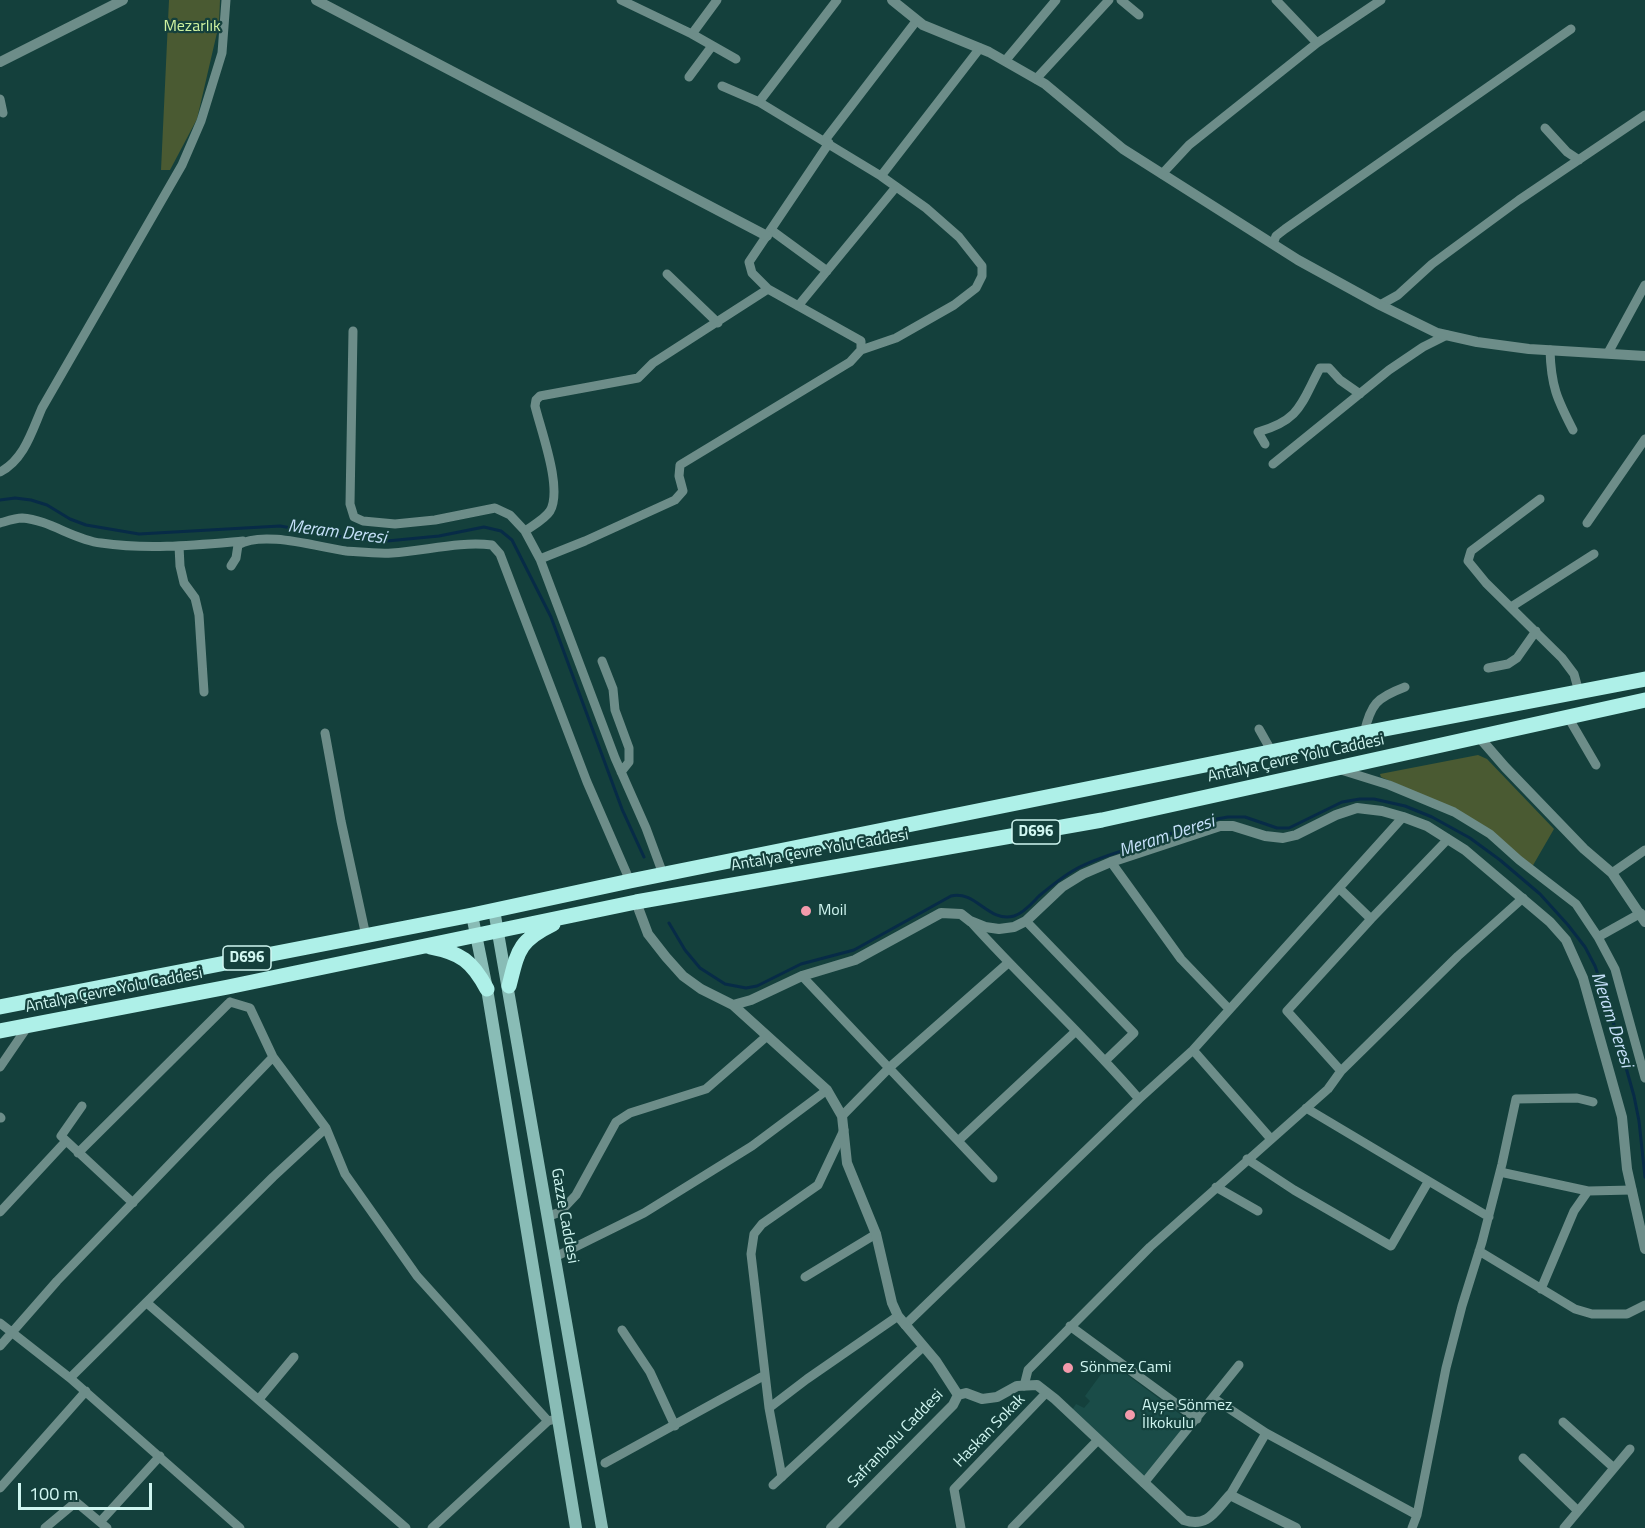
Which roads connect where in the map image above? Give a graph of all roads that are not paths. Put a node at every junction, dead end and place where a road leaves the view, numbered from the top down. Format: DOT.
graph roads {
  1 [pos="123,0"];
  2 [pos="226,0"];
  3 [pos="316,0"];
  4 [pos="621,0"];
  5 [pos="717,0"];
  6 [pos="837,0"];
  7 [pos="892,0"];
  8 [pos="1056,0"];
  9 [pos="1109,0"];
  10 [pos="1121,0"];
  11 [pos="1276,0"];
  12 [pos="1381,0"];
  13 [pos="1139,15"];
  14 [pos="917,20"];
  15 [pos="1571,29"];
  16 [pos="692,34"];
  17 [pos="1317,43"];
  18 [pos="712,45"];
  19 [pos="980,48"];
  20 [pos="736,59"];
  21 [pos="1005,61"];
  22 [pos="0,62"];
  23 [pos="689,77"];
  24 [pos="1036,79"];
  25 [pos="722,86"];
  26 [pos="0,99"];
  27 [pos="759,102"];
  28 [pos="3,113"];
  29 [pos="1645,115"];
  30 [pos="1545,128"];
  31 [pos="827,142"];
  32 [pos="1580,160"];
  33 [pos="1162,174"];
  34 [pos="881,176"];
  35 [pos="896,187"];
  36 [pos="769,233"];
  37 [pos="1273,244"];
  38 [pos="827,270"];
  39 [pos="667,274"];
  40 [pos="1645,285"];
  41 [pos="768,288"];
  42 [pos="1380,305"];
  43 [pos="798,306"];
  44 [pos="718,323"];
  45 [pos="353,331"];
  46 [pos="1447,335"];
  47 [pos="861,350"];
  48 [pos="1550,350"];
  49 [pos="1608,353"];
  50 [pos="1645,356"];
  51 [pos="1360,394"];
  52 [pos="1573,430"];
  53 [pos="1645,439"];
  54 [pos="1264,444"];
  55 [pos="1273,464"];
  56 [pos="0,472"];
  57 [pos="1540,499"];
  58 [pos="0,523"];
  59 [pos="1587,523"];
  60 [pos="525,531"];
  61 [pos="246,541"];
  62 [pos="180,546"];
  63 [pos="1594,554"];
  64 [pos="540,559"];
  65 [pos="231,566"];
  66 [pos="1512,607"];
  67 [pos="1536,631"];
  68 [pos="602,661"];
  69 [pos="1488,668"];
  70 [pos="1645,679"];
  71 [pos="1405,687"];
  72 [pos="204,692"];
  73 [pos="1579,692"];
  74 [pos="1645,700"];
  75 [pos="1568,717"];
  76 [pos="1260,729"];
  77 [pos="325,733"];
  78 [pos="1364,733"];
  79 [pos="1479,737"];
  80 [pos="1272,752"];
  81 [pos="1596,765"];
  82 [pos="1336,769"];
  83 [pos="621,772"];
  84 [pos="1403,817"];
  85 [pos="1448,838"];
  86 [pos="1645,850"];
  87 [pos="1111,862"];
  88 [pos="1612,873"];
  89 [pos="663,874"];
  90 [pos="630,881"];
  91 [pos="1340,889"];
  92 [pos="1523,898"];
  93 [pos="636,902"];
  94 [pos="494,910"];
  95 [pos="472,915"];
  96 [pos="570,916"];
  97 [pos="1371,919"];
  98 [pos="1644,919"];
  99 [pos="970,921"];
  100 [pos="1026,921"];
  101 [pos="498,931"];
  102 [pos="477,935"];
  103 [pos="366,936"];
  104 [pos="1598,937"];
  105 [pos="424,945"];
  106 [pos="1008,963"];
  107 [pos="802,976"];
  108 [pos="508,986"];
  109 [pos="487,989"];
  110 [pos="229,994"];
  111 [pos="733,1005"];
  112 [pos="0,1007"];
  113 [pos="1229,1009"];
  114 [pos="28,1026"];
  115 [pos="0,1031"];
  116 [pos="1076,1031"];
  117 [pos="767,1036"];
  118 [pos="1193,1050"];
  119 [pos="273,1057"];
  120 [pos="1106,1060"];
  121 [pos="0,1067"];
  122 [pos="890,1067"];
  123 [pos="1341,1071"];
  124 [pos="1645,1078"];
  125 [pos="827,1090"];
  126 [pos="1139,1099"];
  127 [pos="1593,1102"];
  128 [pos="82,1106"];
  129 [pos="1306,1108"];
  130 [pos="842,1116"];
  131 [pos="326,1128"];
  132 [pos="844,1130"];
  133 [pos="1271,1139"];
  134 [pos="66,1141"];
  135 [pos="958,1142"];
  136 [pos="78,1153"];
  137 [pos="1247,1159"];
  138 [pos="1500,1172"];
  139 [pos="993,1178"];
  140 [pos="1428,1182"];
  141 [pos="1216,1186"];
  142 [pos="1632,1190"];
  143 [pos="1588,1191"];
  144 [pos="133,1203"];
  145 [pos="1258,1211"];
  146 [pos="0,1212"];
  147 [pos="547,1217"];
  148 [pos="1489,1217"];
  149 [pos="876,1234"];
  150 [pos="1645,1249"];
  151 [pos="1479,1251"];
  152 [pos="555,1257"];
  153 [pos="805,1277"];
  154 [pos="1541,1289"];
  155 [pos="147,1303"];
  156 [pos="1645,1305"];
  157 [pos="902,1320"];
  158 [pos="0,1323"];
  159 [pos="1070,1326"];
  160 [pos="622,1330"];
  161 [pos="11,1331"];
  162 [pos="0,1346"];
  163 [pos="923,1347"];
  164 [pos="294,1357"];
  165 [pos="1239,1365"];
  166 [pos="765,1375"];
  167 [pos="70,1378"];
  168 [pos="1024,1386"];
  169 [pos="86,1391"];
  170 [pos="1046,1393"];
  171 [pos="958,1395"];
  172 [pos="1213,1398"];
  173 [pos="259,1399"];
  174 [pos="769,1408"];
  175 [pos="1197,1419"];
  176 [pos="553,1420"];
  177 [pos="1563,1422"];
  178 [pos="675,1426"];
  179 [pos="1266,1433"];
  180 [pos="1098,1440"];
  181 [pos="1630,1449"];
  182 [pos="160,1456"];
  183 [pos="1523,1458"];
  184 [pos="605,1463"];
  185 [pos="1614,1468"];
  186 [pos="782,1477"];
  187 [pos="1144,1484"];
  188 [pos="773,1485"];
  189 [pos="0,1488"];
  190 [pos="1230,1495"];
  191 [pos="1578,1511"];
  192 [pos="1417,1515"];
  193 [pos="103,1525"];
  194 [pos="1195,1526"];
  195 [pos="45,1528"];
  196 [pos="240,1528"];
  197 [pos="406,1528"];
  198 [pos="432,1528"];
  199 [pos="576,1528"];
  200 [pos="602,1528"];
  201 [pos="831,1528"];
  202 [pos="961,1528"];
  203 [pos="1012,1528"];
  204 [pos="1296,1528"];
  205 [pos="1412,1528"];
  206 [pos="1564,1528"];
  1 -- 22 [label="street"];
  2 -- 56 [label="street"];
  3 -- 36 [label="street"];
  4 -- 16 [label="street"];
  5 -- 16 [label="street"];
  6 -- 27 [label="street"];
  7 -- 14 [label="street"];
  8 -- 21 [label="street"];
  9 -- 24 [label="street"];
  10 -- 13 [label="street"];
  11 -- 17 [label="street"];
  12 -- 17 [label="street"];
  14 -- 19 [label="street"];
  14 -- 31 [label="street"];
  15 -- 37 [label="street"];
  16 -- 18 [label="street"];
  17 -- 33 [label="street"];
  18 -- 20 [label="street"];
  18 -- 23 [label="street"];
  19 -- 21 [label="street"];
  19 -- 34 [label="street"];
  21 -- 24 [label="street"];
  24 -- 33 [label="street"];
  25 -- 27 [label="street"];
  26 -- 28 [label="street"];
  27 -- 31 [label="street"];
  29 -- 32 [label="street"];
  30 -- 32 [label="street"];
  31 -- 34 [label="street"];
  31 -- 36 [label="street"];
  32 -- 42 [label="street"];
  33 -- 37 [label="street"];
  34 -- 35 [label="street"];
  35 -- 38 [label="street"];
  35 -- 47 [label="street"];
  36 -- 38 [label="street"];
  36 -- 41 [label="street"];
  37 -- 42 [label="street"];
  38 -- 43 [label="street"];
  39 -- 44 [label="street"];
  40 -- 49 [label="street"];
  41 -- 43 [label="street"];
  41 -- 44 [label="street"];
  42 -- 46 [label="street"];
  43 -- 47 [label="street"];
  44 -- 60 [label="street"];
  45 -- 60 [label="street"];
  46 -- 48 [label="street"];
  46 -- 51 [label="street"];
  47 -- 64 [label="street"];
  48 -- 49 [label="street"];
  48 -- 52 [label="street"];
  49 -- 50 [label="street"];
  51 -- 54 [label="street"];
  51 -- 55 [label="street"];
  53 -- 59 [label="street"];
  57 -- 66 [label="street"];
  58 -- 62 [label="street"];
  60 -- 64 [label="street"];
  61 -- 62 [label="street"];
  61 -- 65 [label="street"];
  61 -- 90 [label="street"];
  62 -- 72 [label="street"];
  63 -- 66 [label="street"];
  64 -- 83 [label="street"];
  66 -- 67 [label="street"];
  67 -- 69 [label="street"];
  67 -- 73 [label="street"];
  68 -- 83 [label="street"];
  70 -- 73 [label="highway, Antalya Çevre Yolu Caddesi / D696"];
  71 -- 78 [label="street"];
  73 -- 78 [label="highway, Antalya Çevre Yolu Caddesi / D696"];
  74 -- 75 [label="highway, Antalya Çevre Yolu Caddesi / D696"];
  75 -- 79 [label="highway, Antalya Çevre Yolu Caddesi / D696"];
  75 -- 81 [label="street"];
  76 -- 80 [label="street"];
  77 -- 103 [label="street"];
  78 -- 80 [label="highway, Antalya Çevre Yolu Caddesi / D696"];
  79 -- 82 [label="highway, Antalya Çevre Yolu Caddesi / D696"];
  79 -- 88 [label="street"];
  80 -- 89 [label="highway, Antalya Çevre Yolu Caddesi / D696"];
  82 -- 93 [label="highway, Antalya Çevre Yolu Caddesi / D696"];
  82 -- 104 [label="street"];
  83 -- 89 [label="street"];
  84 -- 85 [label="street"];
  84 -- 87 [label="street"];
  84 -- 91 [label="street"];
  85 -- 92 [label="street"];
  85 -- 97 [label="street"];
  86 -- 88 [label="street"];
  87 -- 100 [label="street"];
  87 -- 113 [label="street"];
  88 -- 98 [label="street"];
  89 -- 90 [label="highway, Antalya Çevre Yolu Caddesi / D696"];
  90 -- 94 [label="highway, Antalya Çevre Yolu Caddesi / D696"];
  91 -- 97 [label="street"];
  91 -- 113 [label="street"];
  92 -- 123 [label="street"];
  92 -- 142 [label="street"];
  93 -- 96 [label="highway, Antalya Çevre Yolu Caddesi / D696"];
  93 -- 111 [label="street, Safranbolu Caddesi"];
  94 -- 95 [label="highway, Antalya Çevre Yolu Caddesi / D696"];
  94 -- 101 [label="main road, Gazze Caddesi"];
  95 -- 102 [label="main road"];
  95 -- 103 [label="highway, Antalya Çevre Yolu Caddesi / D696"];
  96 -- 101 [label="highway, Antalya Çevre Yolu Caddesi / D696"];
  96 -- 108 [label="highway"];
  97 -- 123 [label="street"];
  98 -- 104 [label="street"];
  99 -- 100 [label="street"];
  99 -- 106 [label="street"];
  99 -- 107 [label="street"];
  100 -- 120 [label="street"];
  101 -- 102 [label="highway, Antalya Çevre Yolu Caddesi / D696"];
  101 -- 108 [label="main road, Gazze Caddesi"];
  102 -- 105 [label="highway, Antalya Çevre Yolu Caddesi / D696"];
  102 -- 109 [label="main road"];
  103 -- 112 [label="highway, Antalya Çevre Yolu Caddesi / D696"];
  104 -- 124 [label="street"];
  105 -- 109 [label="highway"];
  105 -- 110 [label="highway, Antalya Çevre Yolu Caddesi / D696"];
  106 -- 116 [label="street"];
  106 -- 122 [label="street"];
  107 -- 111 [label="street"];
  107 -- 122 [label="street"];
  108 -- 147 [label="main road, Gazze Caddesi"];
  109 -- 176 [label="main road"];
  110 -- 114 [label="highway, Antalya Çevre Yolu Caddesi / D696"];
  110 -- 119 [label="street"];
  110 -- 136 [label="street"];
  111 -- 117 [label="street, Safranbolu Caddesi"];
  113 -- 118 [label="street"];
  114 -- 115 [label="highway, Antalya Çevre Yolu Caddesi / D696"];
  114 -- 121 [label="street"];
  116 -- 120 [label="street"];
  116 -- 135 [label="street"];
  117 -- 125 [label="street, Safranbolu Caddesi"];
  117 -- 147 [label="street"];
  118 -- 126 [label="street"];
  118 -- 133 [label="street"];
  119 -- 131 [label="street"];
  119 -- 144 [label="street"];
  120 -- 126 [label="street"];
  122 -- 130 [label="street"];
  122 -- 135 [label="street"];
  123 -- 129 [label="street"];
  125 -- 130 [label="street, Safranbolu Caddesi"];
  125 -- 152 [label="street"];
  126 -- 157 [label="street"];
  127 -- 138 [label="street"];
  128 -- 134 [label="street"];
  129 -- 133 [label="street"];
  129 -- 140 [label="street"];
  130 -- 132 [label="street, Safranbolu Caddesi"];
  131 -- 155 [label="street"];
  131 -- 176 [label="street"];
  132 -- 149 [label="street, Safranbolu Caddesi"];
  132 -- 166 [label="street"];
  133 -- 137 [label="street"];
  134 -- 136 [label="street"];
  134 -- 146 [label="street"];
  135 -- 139 [label="street"];
  136 -- 144 [label="street"];
  137 -- 140 [label="street"];
  137 -- 141 [label="street"];
  138 -- 143 [label="street"];
  138 -- 148 [label="street"];
  140 -- 148 [label="street"];
  141 -- 145 [label="street"];
  141 -- 159 [label="street"];
  142 -- 143 [label="street"];
  142 -- 150 [label="street"];
  143 -- 154 [label="street"];
  144 -- 161 [label="street"];
  147 -- 152 [label="main road, Gazze Caddesi"];
  148 -- 151 [label="street"];
  149 -- 153 [label="street"];
  149 -- 157 [label="street, Safranbolu Caddesi"];
  151 -- 154 [label="street"];
  151 -- 192 [label="street"];
  152 -- 200 [label="main road, Gazze Caddesi"];
  154 -- 156 [label="street"];
  155 -- 167 [label="street"];
  155 -- 173 [label="street"];
  157 -- 163 [label="street, Safranbolu Caddesi"];
  157 -- 174 [label="street"];
  158 -- 161 [label="street"];
  159 -- 168 [label="street"];
  159 -- 175 [label="street"];
  160 -- 178 [label="street"];
  161 -- 162 [label="street"];
  161 -- 167 [label="street"];
  163 -- 171 [label="street, Safranbolu Caddesi"];
  163 -- 186 [label="street"];
  164 -- 173 [label="street"];
  165 -- 172 [label="street"];
  166 -- 174 [label="street"];
  166 -- 178 [label="street"];
  167 -- 169 [label="street"];
  168 -- 170 [label="street"];
  168 -- 171 [label="street"];
  169 -- 182 [label="street"];
  169 -- 189 [label="street"];
  170 -- 180 [label="street"];
  170 -- 202 [label="street, Haskan Sokak"];
  171 -- 201 [label="street, Safranbolu Caddesi"];
  172 -- 175 [label="street"];
  172 -- 179 [label="street"];
  173 -- 197 [label="street"];
  174 -- 186 [label="street"];
  175 -- 187 [label="street"];
  176 -- 198 [label="street"];
  176 -- 199 [label="main road"];
  177 -- 185 [label="street"];
  178 -- 184 [label="street"];
  179 -- 190 [label="street"];
  179 -- 192 [label="street"];
  180 -- 187 [label="street"];
  180 -- 203 [label="street"];
  181 -- 185 [label="street"];
  182 -- 193 [label="street"];
  182 -- 196 [label="street"];
  183 -- 191 [label="street"];
  185 -- 191 [label="street"];
  186 -- 188 [label="street"];
  187 -- 194 [label="street"];
  190 -- 194 [label="street"];
  190 -- 204 [label="street"];
  191 -- 206 [label="street"];
  192 -- 205 [label="street"];
  193 -- 195 [label="street"];
}
